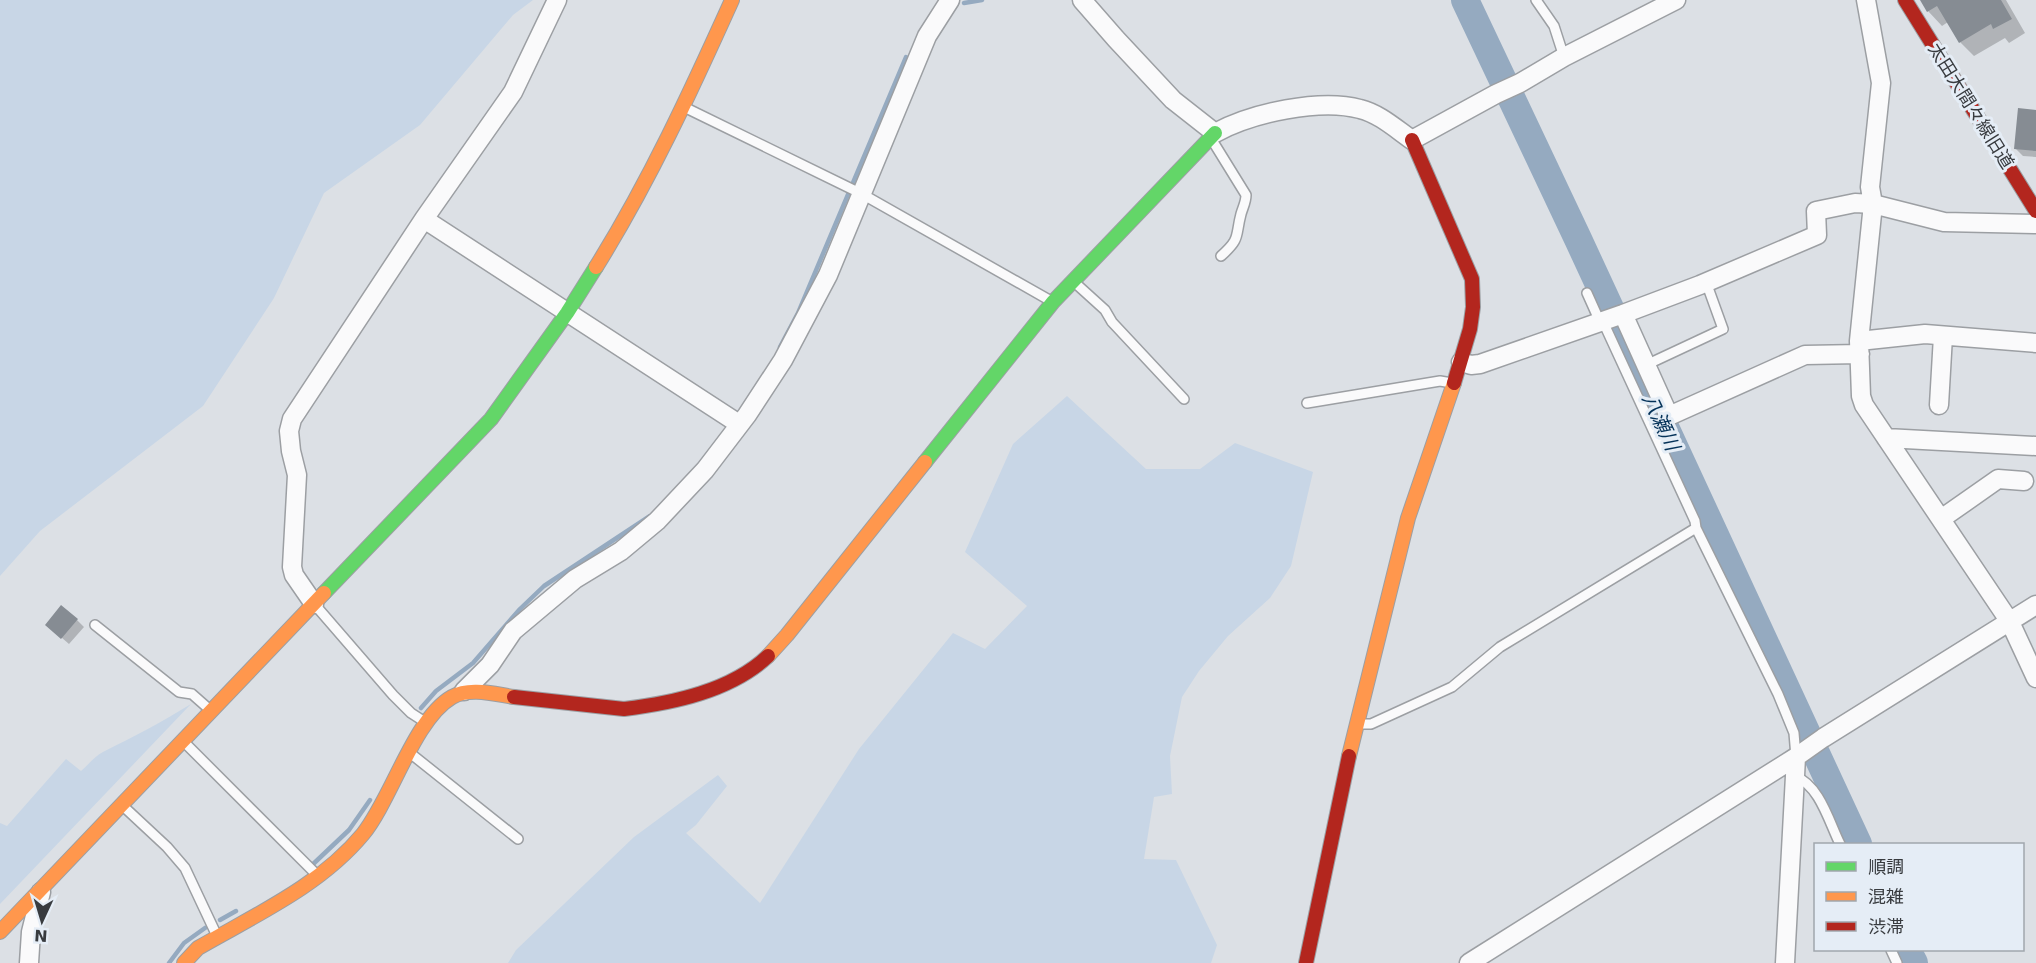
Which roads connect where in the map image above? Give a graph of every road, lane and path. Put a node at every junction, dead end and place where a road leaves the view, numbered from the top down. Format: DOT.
graph roads {
  1 [pos="557,0"];
  2 [pos="732,0"];
  3 [pos="950,0"];
  4 [pos="1082,0"];
  5 [pos="1536,0"];
  6 [pos="1676,0"];
  7 [pos="1866,0"];
  8 [pos="1905,0"];
  9 [pos="1564,57"];
  10 [pos="684,106"];
  11 [pos="1213,135"];
  12 [pos="1412,140"];
  13 [pos="862,194"];
  14 [pos="1873,204"];
  15 [pos="2036,211"];
  16 [pos="424,219"];
  17 [pos="2036,224"];
  18 [pos="1221,256"];
  19 [pos="1073,281"];
  20 [pos="1706,282"];
  21 [pos="1587,293"];
  22 [pos="1053,302"];
  23 [pos="567,314"];
  24 [pos="1611,318"];
  25 [pos="1943,336"];
  26 [pos="2036,343"];
  27 [pos="1860,347"];
  28 [pos="1461,362"];
  29 [pos="1646,365"];
  30 [pos="1455,384"];
  31 [pos="1184,399"];
  32 [pos="1307,403"];
  33 [pos="1939,405"];
  34 [pos="739,424"];
  35 [pos="1886,438"];
  36 [pos="2036,446"];
  37 [pos="2024,481"];
  38 [pos="1941,519"];
  39 [pos="1696,528"];
  40 [pos="314,604"];
  41 [pos="2036,605"];
  42 [pos="2010,622"];
  43 [pos="95,625"];
  44 [pos="2036,678"];
  45 [pos="464,691"];
  46 [pos="211,711"];
  47 [pos="426,722"];
  48 [pos="1356,724"];
  49 [pos="182,741"];
  50 [pos="410,753"];
  51 [pos="1800,754"];
  52 [pos="1795,776"];
  53 [pos="122,804"];
  54 [pos="518,839"];
  55 [pos="1840,843"];
  56 [pos="319,877"];
  57 [pos="42,887"];
  58 [pos="2,929"];
  59 [pos="217,936"];
  60 [pos="27,963"];
  61 [pos="184,963"];
  62 [pos="1306,963"];
  63 [pos="1469,963"];
  64 [pos="1785,963"];
  1 -- 16 [label="street"];
  2 -- 10 [label="street"];
  3 -- 13 [label="street"];
  4 -- 11 [label="street"];
  5 -- 9 [label="lane"];
  6 -- 9 [label="street"];
  7 -- 14 [label="street"];
  8 -- 15 [label="street, 太田大間々線旧道"];
  9 -- 12 [label="street"];
  10 -- 13 [label="lane"];
  10 -- 23 [label="street"];
  11 -- 12 [label="street"];
  11 -- 18 [label="lane"];
  11 -- 19 [label="street"];
  12 -- 28 [label="street"];
  13 -- 22 [label="lane"];
  13 -- 34 [label="street"];
  14 -- 17 [label="street"];
  14 -- 20 [label="street"];
  14 -- 27 [label="street"];
  16 -- 23 [label="street"];
  16 -- 40 [label="street"];
  19 -- 22 [label="street"];
  19 -- 31 [label="lane"];
  20 -- 24 [label="street"];
  20 -- 29 [label="lane"];
  21 -- 24 [label="lane"];
  22 -- 45 [label="street"];
  23 -- 34 [label="street"];
  23 -- 40 [label="street"];
  24 -- 28 [label="street"];
  24 -- 29 [label="street"];
  24 -- 39 [label="lane"];
  25 -- 26 [label="street"];
  25 -- 27 [label="street"];
  25 -- 33 [label="street"];
  27 -- 29 [label="street"];
  27 -- 35 [label="street"];
  28 -- 30 [label="street"];
  30 -- 32 [label="lane"];
  30 -- 48 [label="street"];
  34 -- 45 [label="street"];
  35 -- 36 [label="street"];
  35 -- 38 [label="street"];
  37 -- 38 [label="street"];
  38 -- 42 [label="street"];
  39 -- 48 [label="lane"];
  39 -- 51 [label="lane"];
  40 -- 46 [label="street"];
  40 -- 47 [label="lane"];
  41 -- 42 [label="street"];
  42 -- 44 [label="street"];
  42 -- 51 [label="street"];
  43 -- 46 [label="lane"];
  45 -- 47 [label="street"];
  46 -- 49 [label="street"];
  47 -- 50 [label="street"];
  48 -- 62 [label="street"];
  49 -- 53 [label="street"];
  49 -- 56 [label="lane"];
  50 -- 54 [label="lane"];
  50 -- 56 [label="street"];
  51 -- 52 [label="street"];
  51 -- 63 [label="street"];
  52 -- 55 [label="lane"];
  52 -- 64 [label="street"];
  53 -- 57 [label="street"];
  53 -- 59 [label="lane"];
  56 -- 59 [label="street"];
  57 -- 58 [label="street"];
  57 -- 60 [label="street"];
  58 -- 60 [label="street"];
  59 -- 61 [label="street"];
}
